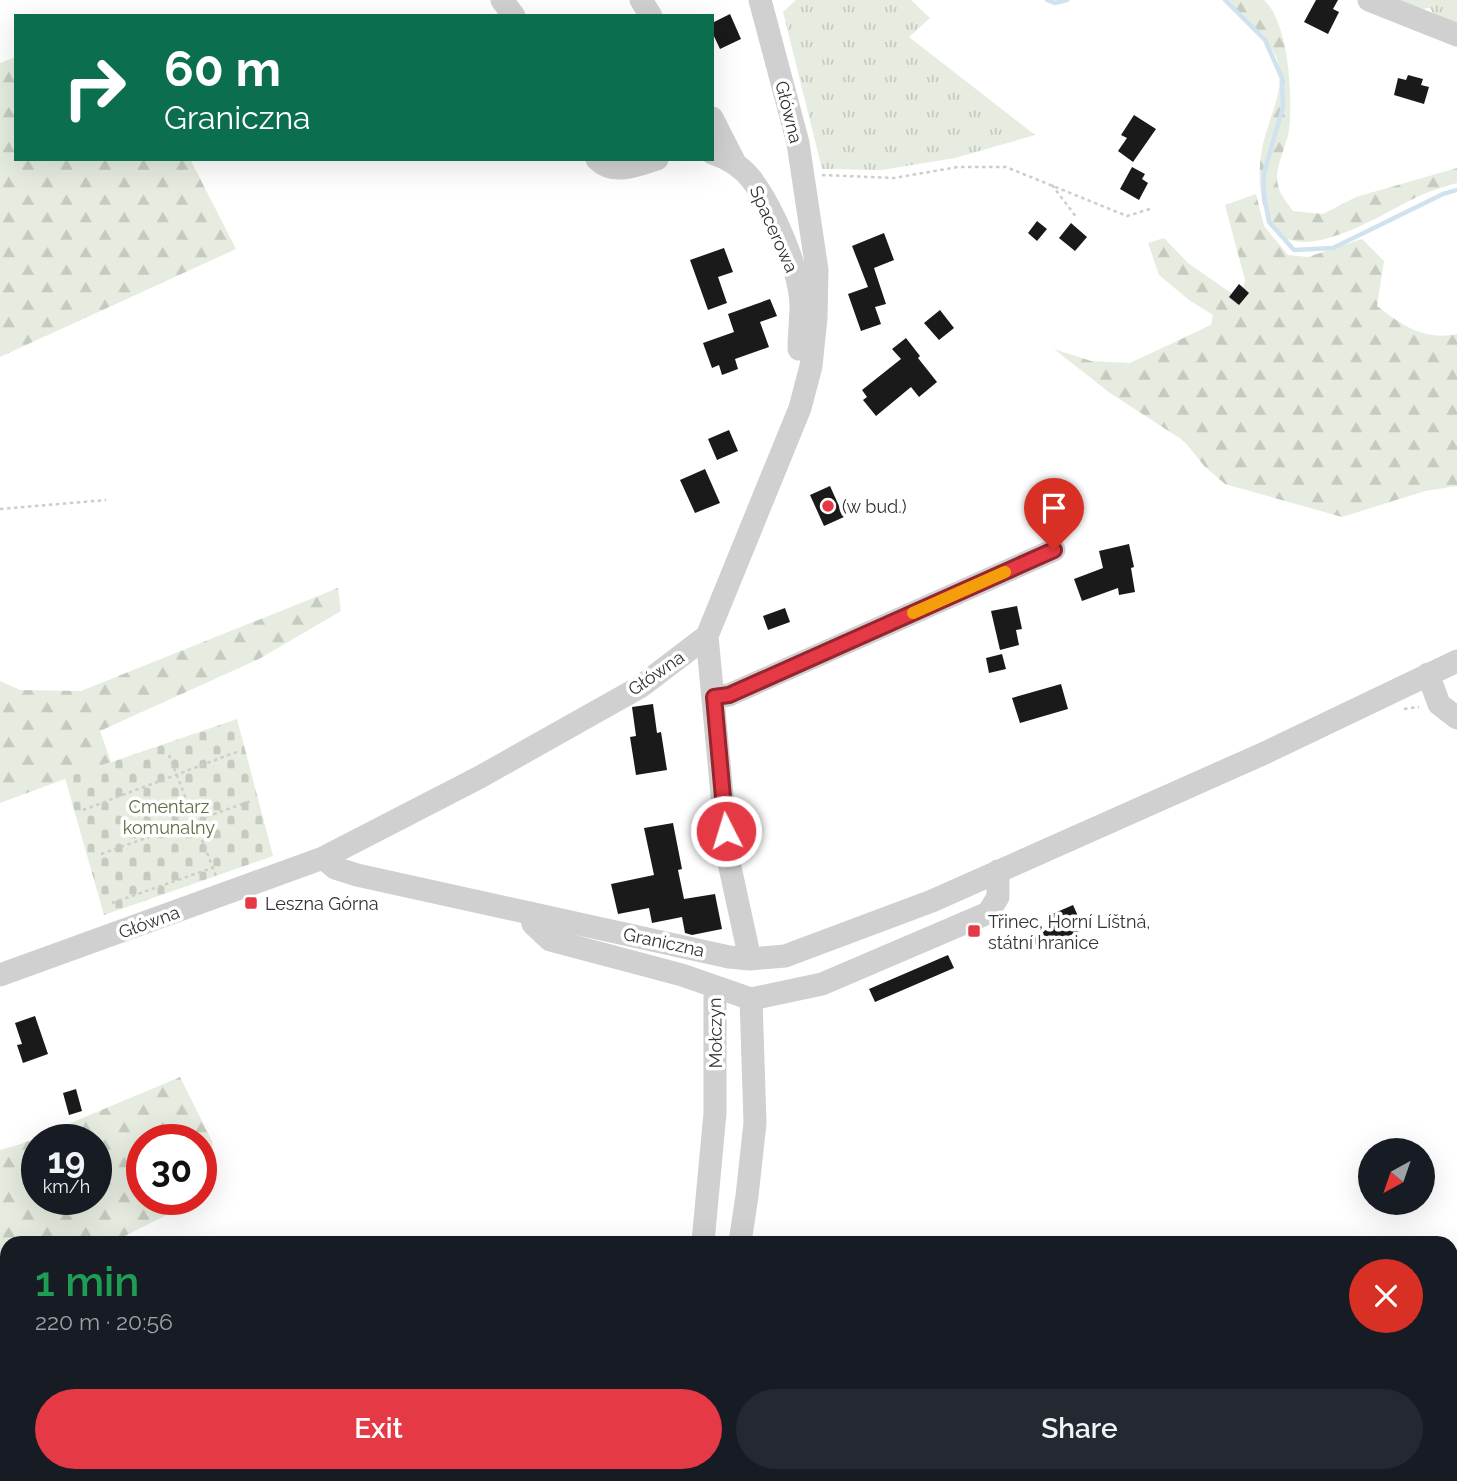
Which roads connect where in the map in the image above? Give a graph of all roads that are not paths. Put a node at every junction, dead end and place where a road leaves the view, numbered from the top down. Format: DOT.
graph roads {
  1 [pos="760,0"];
  2 [pos="1369,0"];
  3 [pos="1457,35"];
  4 [pos="714,122"];
  5 [pos="714,154"];
  6 [pos="601,161"];
  7 [pos="651,161"];
  8 [pos="735,163"];
  9 [pos="811,366"];
  10 [pos="1054,550"];
  11 [pos="707,636"];
  12 [pos="1457,661"];
  13 [pos="1427,674"];
  14 [pos="714,697"];
  15 [pos="1457,718"];
  16 [pos="323,858"];
  17 [pos="999,871"];
  18 [pos="531,913"];
  19 [pos="839,937"];
  20 [pos="750,959"];
  21 [pos="853,970"];
  22 [pos="0,975"];
  23 [pos="715,987"];
  24 [pos="751,999"];
  25 [pos="704,1236"];
  26 [pos="741,1236"];
  1 -- 9 [label="street, Główna"];
  2 -- 3 [label="street"];
  4 -- 8 [label="street"];
  5 -- 8 [label="street, Spacerowa"];
  6 -- 7 [label="street"];
  8 -- 9 [label="street, Spacerowa"];
  9 -- 11 [label="street, Główna"];
  10 -- 14 [label="street"];
  11 -- 14 [label="street"];
  11 -- 16 [label="street, Główna"];
  12 -- 13 [label="street, Graniczna"];
  13 -- 15 [label="street"];
  13 -- 17 [label="street, Graniczna"];
  14 -- 20 [label="street"];
  16 -- 18 [label="street, Graniczna"];
  16 -- 22 [label="street, Główna"];
  17 -- 19 [label="street, Graniczna"];
  17 -- 21 [label="street"];
  18 -- 20 [label="street, Graniczna"];
  18 -- 23 [label="street, Mołczyn"];
  19 -- 20 [label="street, Graniczna"];
  19 -- 21 [label="street"];
  21 -- 24 [label="street"];
  23 -- 24 [label="street"];
  23 -- 25 [label="street, Mołczyn"];
  24 -- 26 [label="street"];
}
